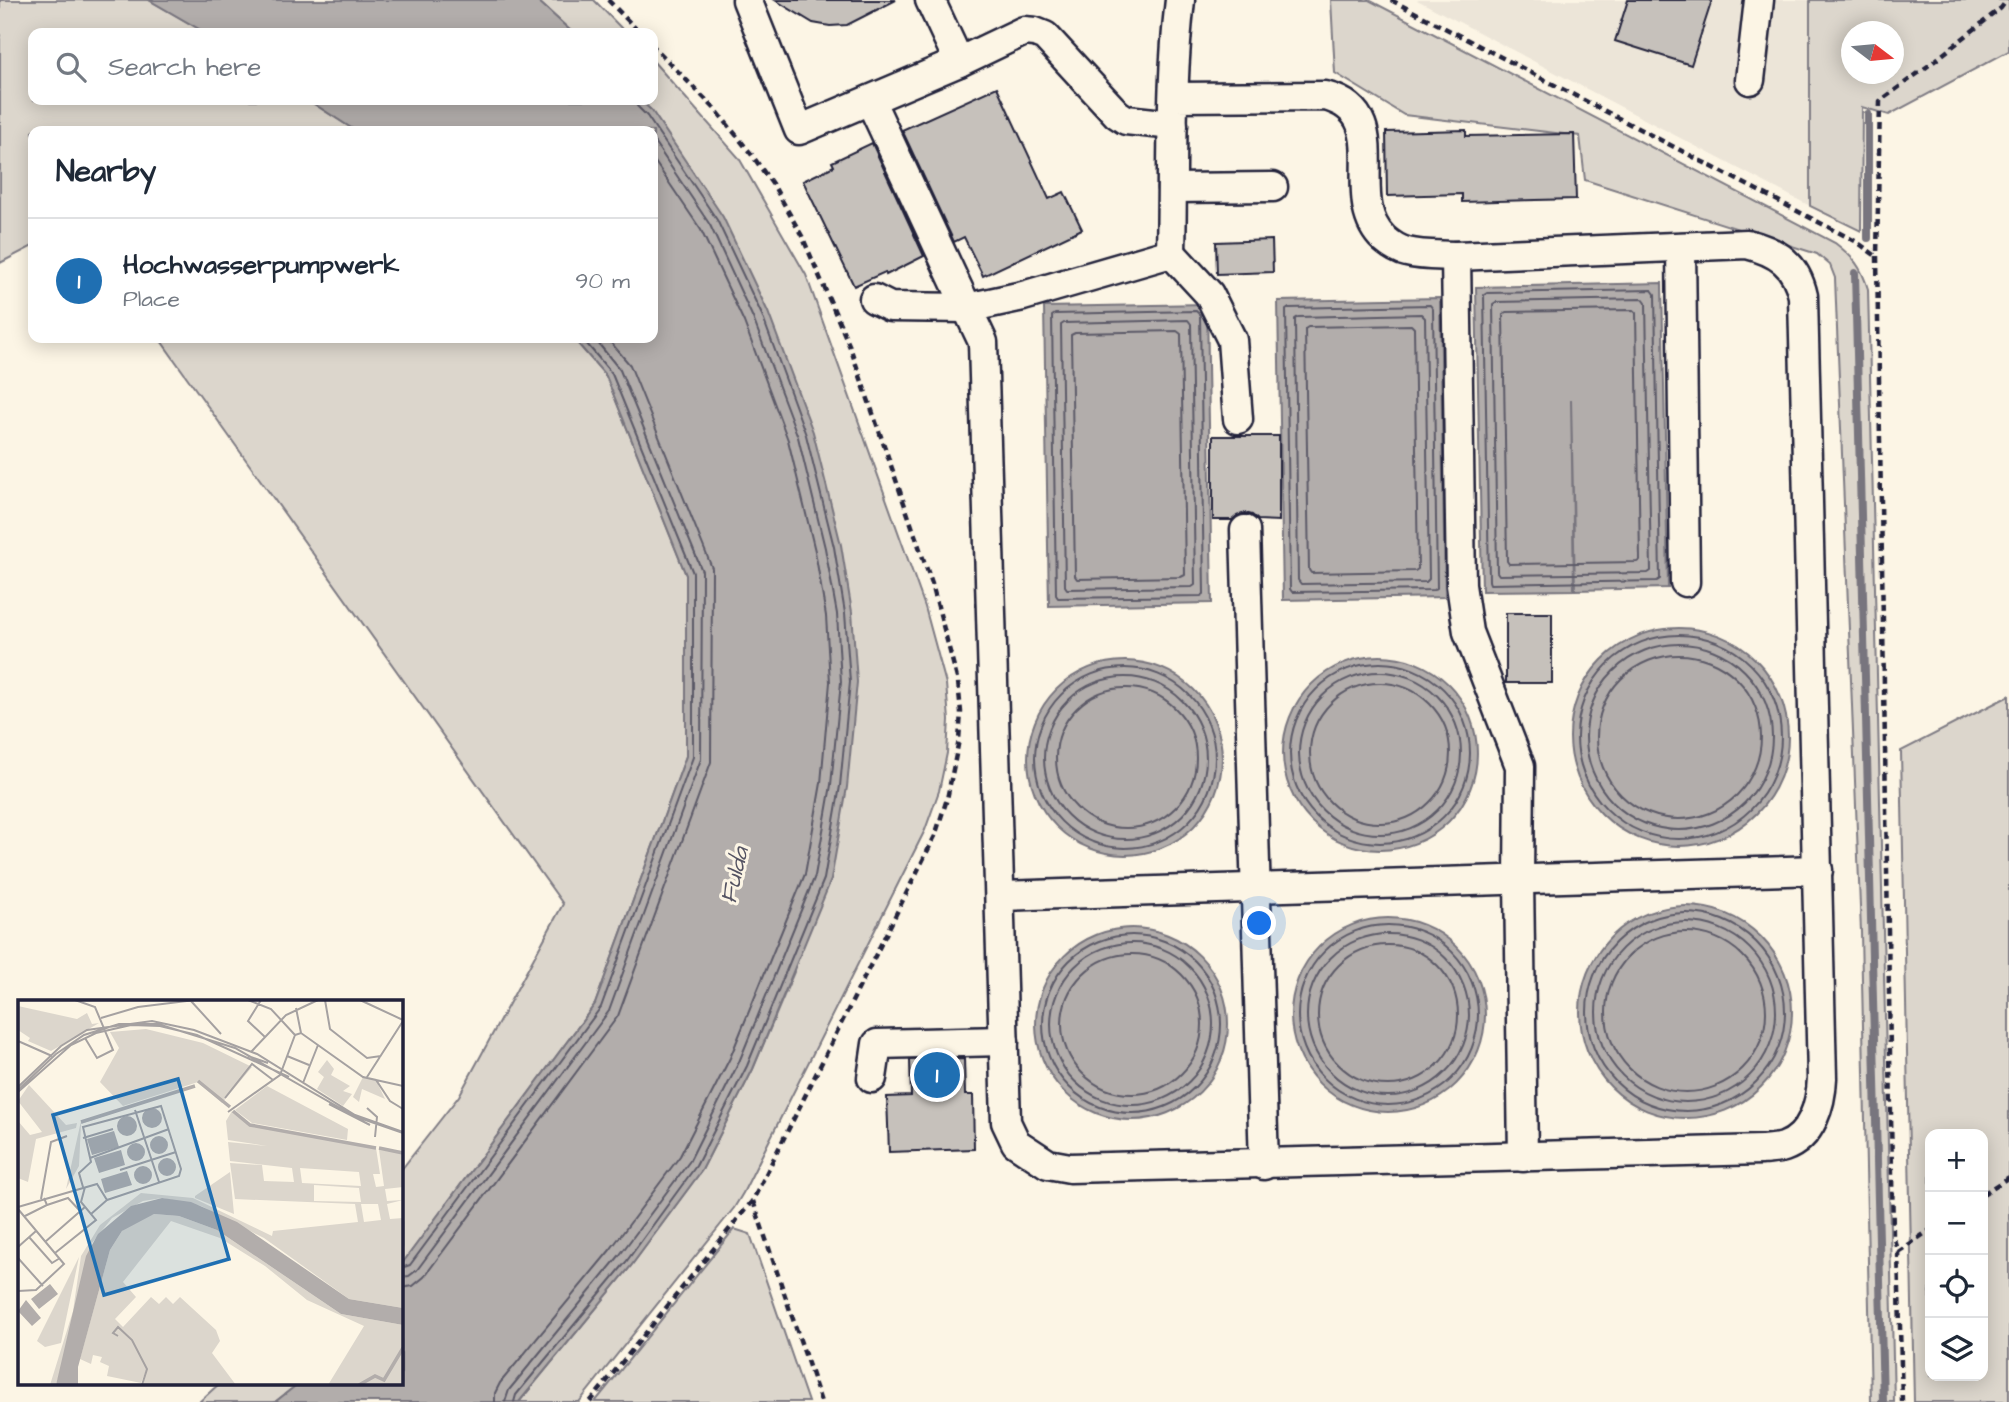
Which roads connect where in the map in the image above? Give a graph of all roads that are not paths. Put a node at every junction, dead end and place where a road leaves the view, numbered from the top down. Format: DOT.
graph roads {
  1 [pos="747,0"];
  2 [pos="930,0"];
  3 [pos="1180,0"];
  4 [pos="1759,0"];
  5 [pos="959,62"];
  6 [pos="1750,80"];
  7 [pos="1174,97"];
  8 [pos="870,100"];
  9 [pos="1173,125"];
  10 [pos="1273,187"];
  11 [pos="1172,188"];
  12 [pos="1681,248"];
  13 [pos="1171,253"];
  14 [pos="1456,256"];
  15 [pos="874,299"];
  16 [pos="967,309"];
  17 [pos="1238,419"];
  18 [pos="1245,530"];
  19 [pos="1685,582"];
  20 [pos="1818,870"];
  21 [pos="1519,880"];
  22 [pos="1256,888"];
  23 [pos="1000,896"];
  24 [pos="1004,1041"];
  25 [pos="872,1078"];
  26 [pos="1523,1157"];
  27 [pos="1264,1165"];
  1 -- 8 [label="lane"];
  2 -- 5 [label="lane"];
  3 -- 7 [label="lane"];
  4 -- 6 [label="lane"];
  5 -- 8 [label="lane"];
  5 -- 9 [label="lane"];
  7 -- 9 [label="lane"];
  7 -- 14 [label="lane"];
  8 -- 16 [label="lane"];
  9 -- 11 [label="lane"];
  10 -- 11 [label="lane"];
  11 -- 13 [label="lane"];
  12 -- 14 [label="lane"];
  12 -- 19 [label="lane"];
  12 -- 20 [label="lane"];
  13 -- 16 [label="lane"];
  13 -- 17 [label="lane"];
  14 -- 21 [label="lane"];
  15 -- 16 [label="lane"];
  16 -- 23 [label="lane"];
  18 -- 22 [label="lane"];
  20 -- 21 [label="lane"];
  20 -- 26 [label="lane"];
  21 -- 22 [label="lane"];
  21 -- 26 [label="lane"];
  22 -- 23 [label="lane"];
  22 -- 27 [label="lane"];
  23 -- 24 [label="lane"];
  24 -- 25 [label="lane"];
  24 -- 27 [label="lane"];
  26 -- 27 [label="lane"];
}
